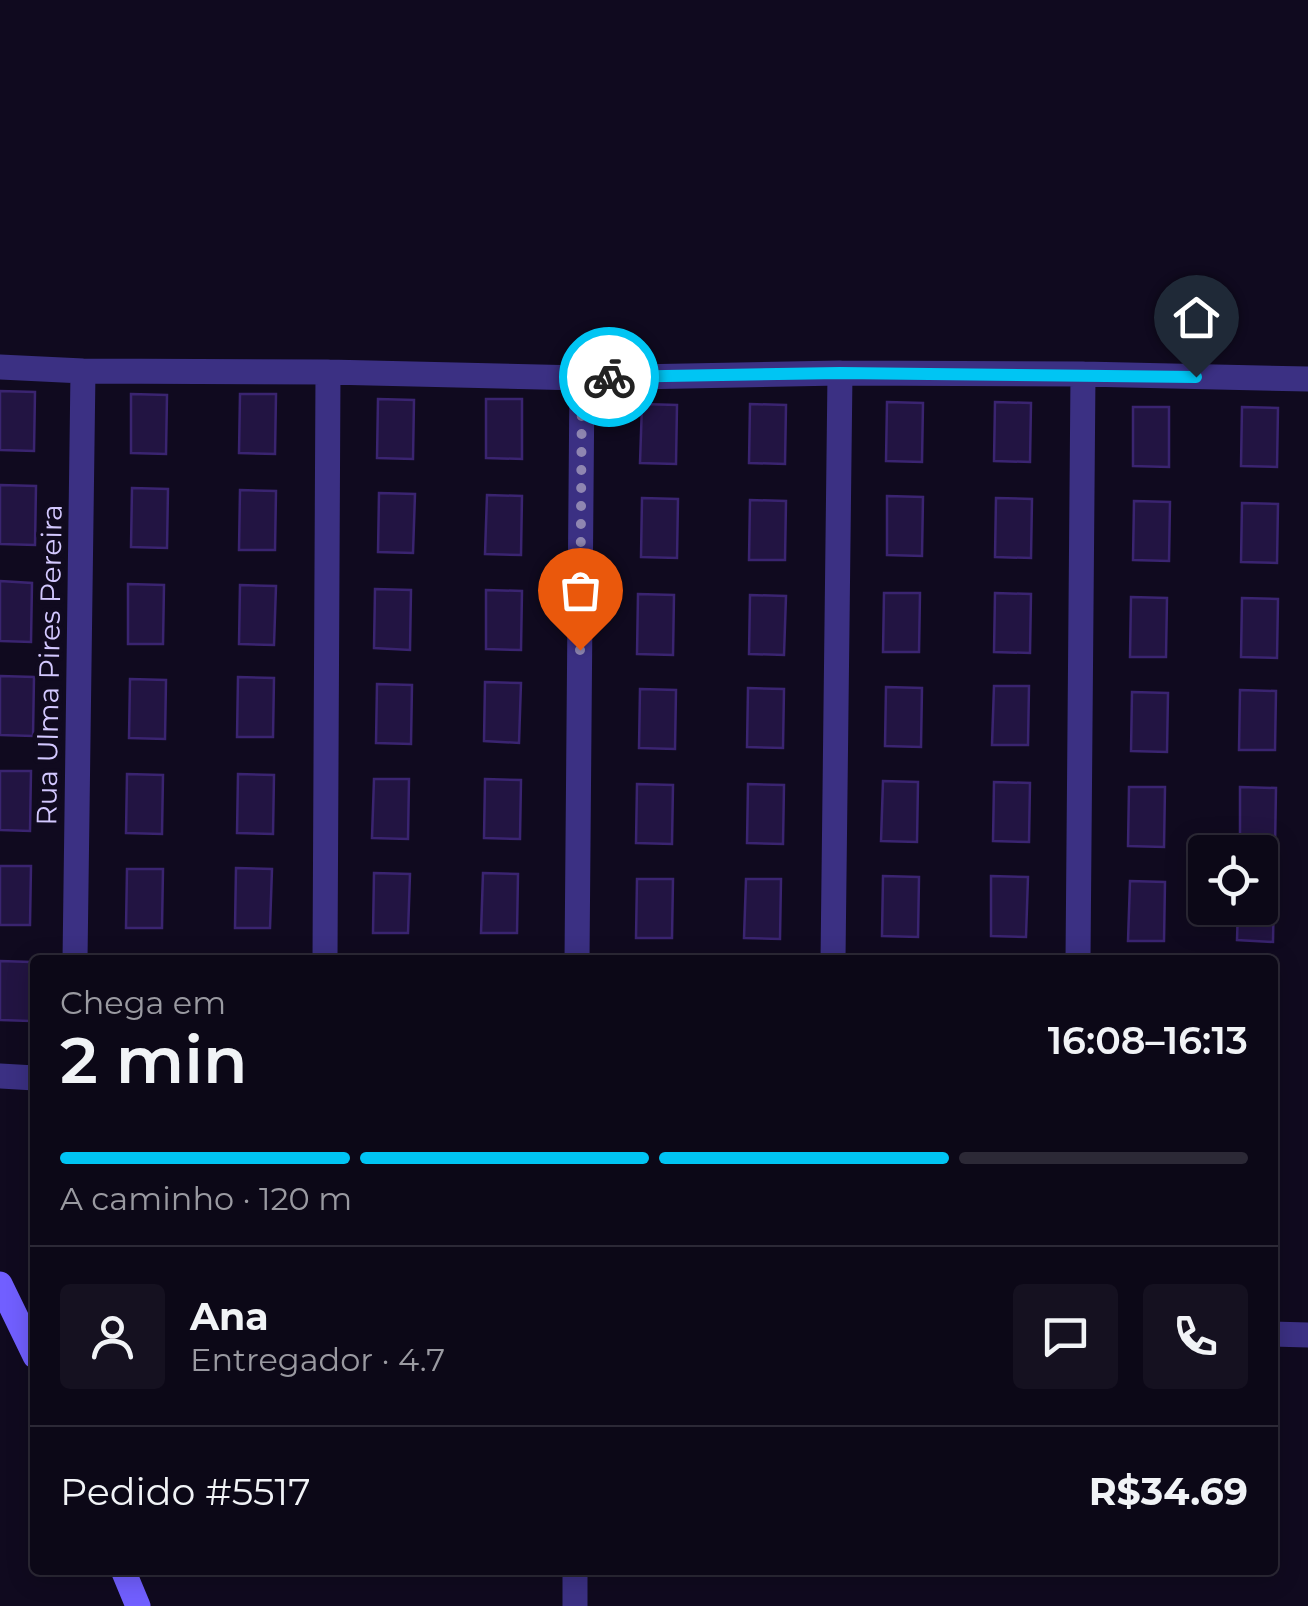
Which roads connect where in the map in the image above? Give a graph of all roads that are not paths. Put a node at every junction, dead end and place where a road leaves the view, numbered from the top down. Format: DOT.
graph roads {
  1 [pos="0,367"];
  2 [pos="83,371"];
  3 [pos="328,372"];
  4 [pos="840,373"];
  5 [pos="1083,374"];
  6 [pos="582,378"];
  7 [pos="1308,379"];
  8 [pos="76,955"];
  9 [pos="325,955"];
  10 [pos="577,955"];
  11 [pos="833,955"];
  12 [pos="1078,955"];
  13 [pos="0,1076"];
  14 [pos="30,1078"];
  15 [pos="0,1284"];
  16 [pos="1278,1334"];
  17 [pos="1308,1335"];
  18 [pos="24,1338"];
  19 [pos="125,1575"];
  20 [pos="575,1575"];
  21 [pos="138,1606"];
  22 [pos="575,1606"];
  1 -- 2 [label="street"];
  2 -- 3 [label="street"];
  2 -- 8 [label="street, Rua Ulma Pires Pereira"];
  3 -- 6 [label="street"];
  3 -- 9 [label="street"];
  4 -- 5 [label="street"];
  4 -- 6 [label="street"];
  4 -- 11 [label="street"];
  5 -- 7 [label="street"];
  5 -- 12 [label="street"];
  6 -- 10 [label="street"];
  13 -- 14 [label="street"];
  15 -- 18 [label="street"];
  16 -- 17 [label="street"];
  19 -- 21 [label="street"];
  20 -- 22 [label="street"];
}
